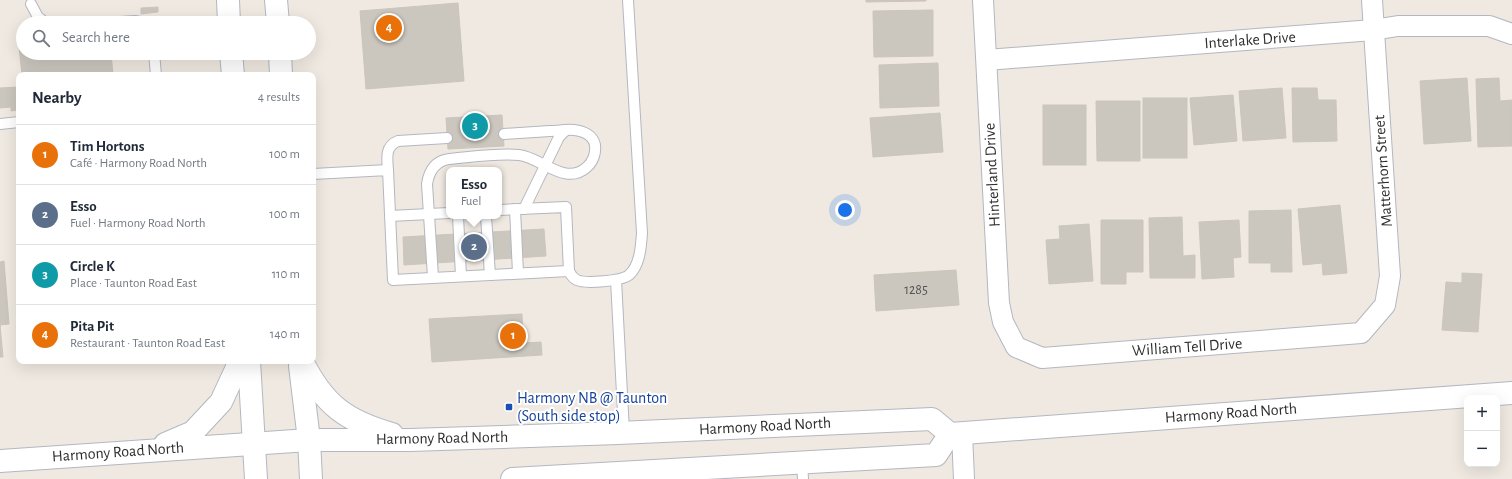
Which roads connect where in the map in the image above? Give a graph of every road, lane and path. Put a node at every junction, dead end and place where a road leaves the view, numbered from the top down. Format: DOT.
graph roads {
  1 [pos="228,0"];
  2 [pos="276,0"];
  3 [pos="628,0"];
  4 [pos="983,0"];
  5 [pos="1372,0"];
  6 [pos="31,4"];
  7 [pos="37,16"];
  8 [pos="229,16"];
  9 [pos="277,16"];
  10 [pos="1373,30"];
  11 [pos="1512,34"];
  12 [pos="155,60"];
  13 [pos="232,60"];
  14 [pos="281,60"];
  15 [pos="987,60"];
  16 [pos="156,72"];
  17 [pos="233,72"];
  18 [pos="282,72"];
  19 [pos="16,122"];
  20 [pos="0,124"];
  21 [pos="566,130"];
  22 [pos="504,134"];
  23 [pos="447,138"];
  24 [pos="545,166"];
  25 [pos="388,170"];
  26 [pos="316,174"];
  27 [pos="520,209"];
  28 [pos="502,210"];
  29 [pos="446,213"];
  30 [pos="430,214"];
  31 [pos="390,216"];
  32 [pos="458,219"];
  33 [pos="486,219"];
  34 [pos="569,270"];
  35 [pos="518,273"];
  36 [pos="490,274"];
  37 [pos="461,276"];
  38 [pos="433,278"];
  39 [pos="616,280"];
  40 [pos="1361,333"];
  41 [pos="1016,347"];
  42 [pos="239,364"];
  43 [pos="249,364"];
  44 [pos="300,364"];
  45 [pos="302,364"];
  46 [pos="1512,393"];
  47 [pos="624,432"];
  48 [pos="956,434"];
  49 [pos="309,440"];
  50 [pos="410,440"];
  51 [pos="254,443"];
  52 [pos="149,450"];
  53 [pos="0,460"];
  54 [pos="803,471"];
  55 [pos="256,479"];
  56 [pos="311,479"];
  57 [pos="512,479"];
  58 [pos="964,479"];
  1 -- 8 [label="main road"];
  2 -- 9 [label="main road"];
  3 -- 39 [label="lane"];
  4 -- 15 [label="street, Hinterland Drive"];
  5 -- 10 [label="street, Matterhorn Street"];
  6 -- 7 [label="lane"];
  10 -- 11 [label="street, Interlake Drive"];
  10 -- 15 [label="street, Interlake Drive"];
  10 -- 40 [label="street, Matterhorn Street"];
  12 -- 16 [label="lane"];
  13 -- 17 [label="main road"];
  14 -- 18 [label="main road"];
  15 -- 41 [label="street, Hinterland Drive"];
  19 -- 20 [label="lane"];
  21 -- 22 [label="lane"];
  21 -- 24 [label="lane"];
  21 -- 24 [label="lane"];
  23 -- 25 [label="lane"];
  24 -- 27 [label="lane"];
  24 -- 30 [label="lane"];
  25 -- 26 [label="lane"];
  25 -- 31 [label="lane"];
  27 -- 28 [label="lane"];
  27 -- 34 [label="lane"];
  27 -- 35 [label="lane"];
  29 -- 30 [label="lane"];
  30 -- 31 [label="lane"];
  30 -- 38 [label="lane"];
  31 -- 38 [label="lane"];
  32 -- 37 [label="lane"];
  33 -- 36 [label="lane"];
  34 -- 35 [label="lane"];
  34 -- 39 [label="lane"];
  35 -- 36 [label="lane"];
  36 -- 37 [label="lane"];
  37 -- 38 [label="lane"];
  39 -- 47 [label="lane"];
  40 -- 41 [label="street, William Tell Drive"];
  42 -- 52 [label="main road"];
  43 -- 51 [label="main road"];
  44 -- 49 [label="main road"];
  45 -- 50 [label="main road"];
  46 -- 48 [label="main road, Harmony Road North"];
  47 -- 48 [label="main road, Harmony Road North"];
  47 -- 50 [label="main road, Harmony Road North"];
  48 -- 54 [label="main road"];
  48 -- 58 [label="street"];
  49 -- 50 [label="main road, Harmony Road North"];
  49 -- 51 [label="main road, Harmony Road North"];
  49 -- 56 [label="main road"];
  51 -- 52 [label="main road, Harmony Road North"];
  51 -- 55 [label="main road"];
  52 -- 53 [label="main road, Harmony Road North"];
  54 -- 57 [label="main road"];
}
